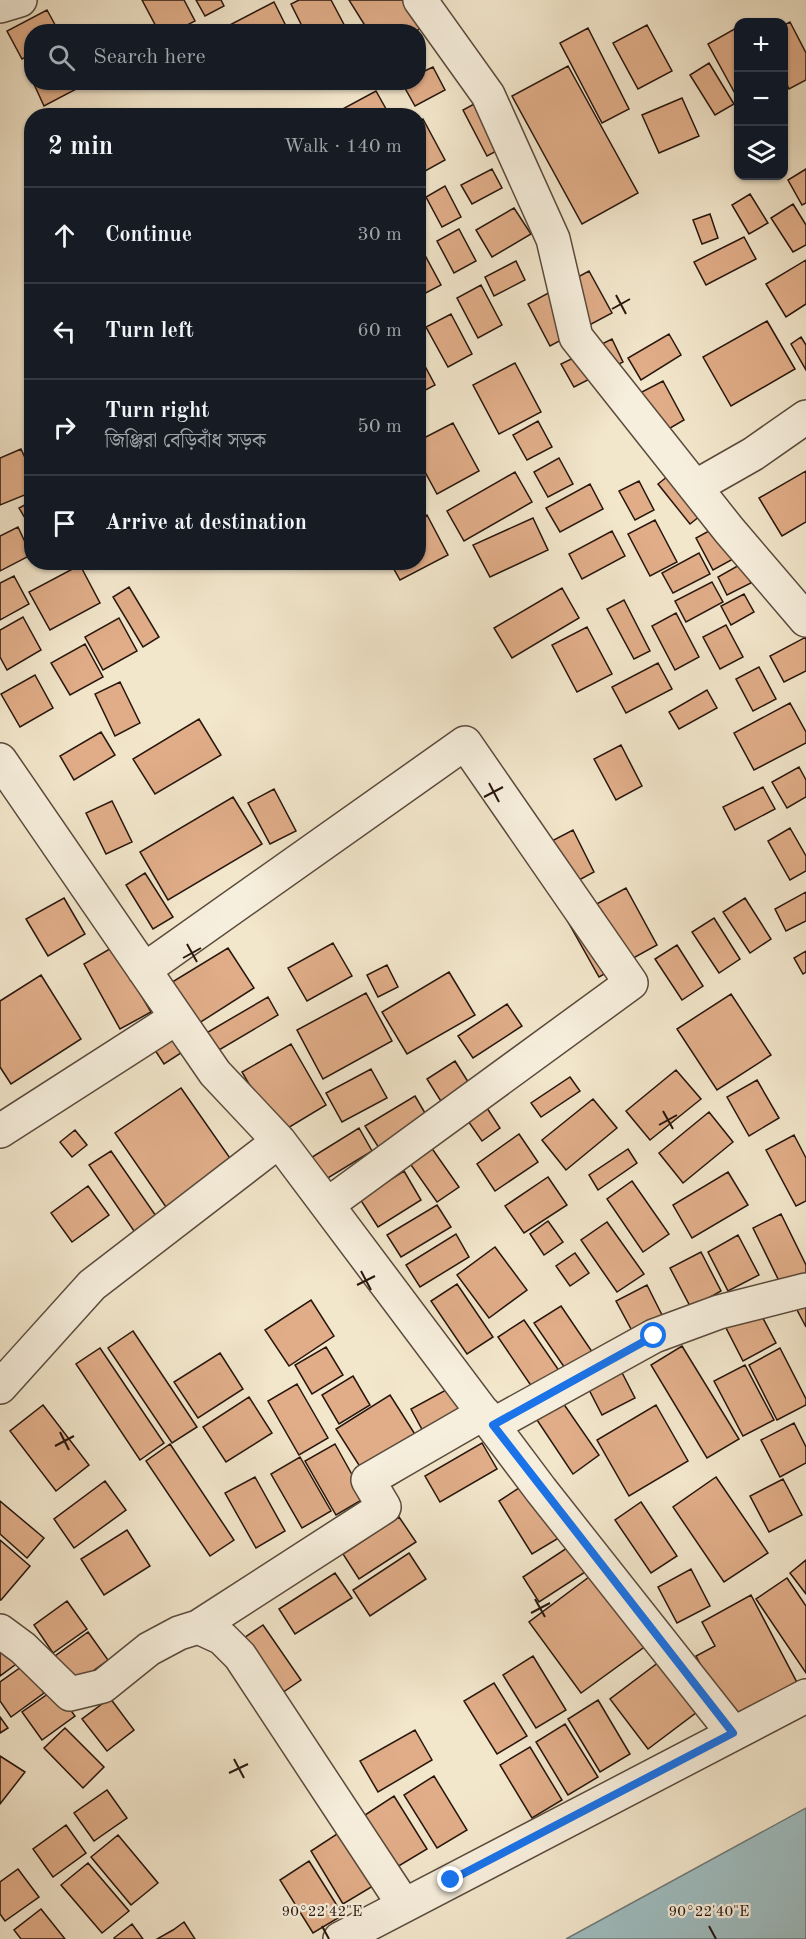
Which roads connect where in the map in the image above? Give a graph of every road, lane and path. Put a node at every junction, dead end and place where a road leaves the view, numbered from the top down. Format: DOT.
graph roads {
  1 [pos="20,0"];
  2 [pos="420,0"];
  3 [pos="0,6"];
  4 [pos="806,417"];
  5 [pos="695,487"];
  6 [pos="806,620"];
  7 [pos="0,760"];
  8 [pos="144,970"];
  9 [pos="176,1018"];
  10 [pos="0,1131"];
  11 [pos="279,1141"];
  12 [pos="327,1205"];
  13 [pos="806,1290"];
  14 [pos="0,1388"];
  15 [pos="489,1419"];
  16 [pos="198,1627"];
  17 [pos="0,1631"];
  18 [pos="806,1696"];
  19 [pos="733,1733"];
  20 [pos="404,1905"];
  21 [pos="340,1939"];
  1 -- 3 [label="street"];
  2 -- 5 [label="street"];
  4 -- 5 [label="street"];
  5 -- 6 [label="street"];
  7 -- 8 [label="street"];
  8 -- 9 [label="street"];
  8 -- 12 [label="street"];
  9 -- 10 [label="street"];
  9 -- 11 [label="street"];
  11 -- 12 [label="street"];
  11 -- 14 [label="street"];
  12 -- 15 [label="street"];
  13 -- 15 [label="street"];
  15 -- 16 [label="street"];
  15 -- 19 [label="street"];
  16 -- 17 [label="street"];
  16 -- 20 [label="street"];
  18 -- 19 [label="street"];
  19 -- 20 [label="street"];
  20 -- 21 [label="street"];
}
